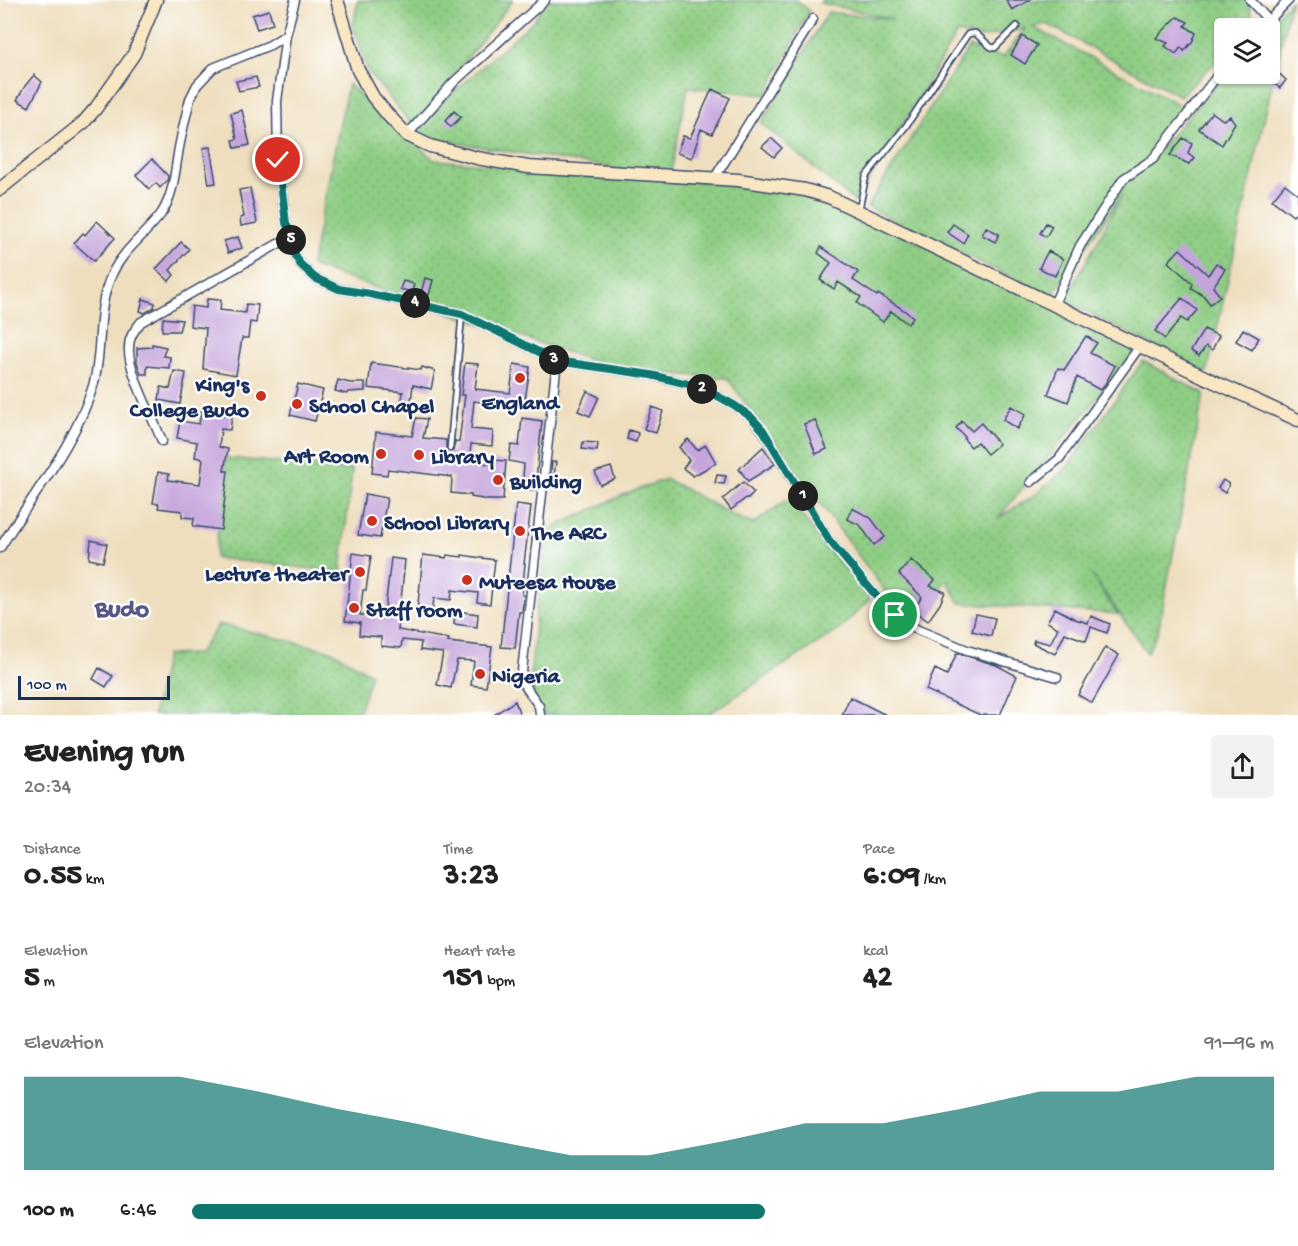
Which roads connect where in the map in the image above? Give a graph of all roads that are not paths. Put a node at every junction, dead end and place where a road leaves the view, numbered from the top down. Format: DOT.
graph roads {
  1 [pos="156,0"];
  2 [pos="295,0"];
  3 [pos="337,0"];
  4 [pos="545,0"];
  5 [pos="1250,0"];
  6 [pos="1289,0"];
  7 [pos="1266,18"];
  8 [pos="1272,18"];
  9 [pos="813,19"];
  10 [pos="1017,26"];
  11 [pos="286,35"];
  12 [pos="1214,80"];
  13 [pos="407,135"];
  14 [pos="714,179"];
  15 [pos="0,189"];
  16 [pos="859,210"];
  17 [pos="292,236"];
  18 [pos="1054,304"];
  19 [pos="462,314"];
  20 [pos="1140,346"];
  21 [pos="557,361"];
  22 [pos="1298,420"];
  23 [pos="162,441"];
  24 [pos="450,448"];
  25 [pos="1032,482"];
  26 [pos="0,548"];
  27 [pos="1057,677"];
  28 [pos="540,715"];
  1 -- 15 [label="street"];
  2 -- 11 [label="street"];
  3 -- 13 [label="street"];
  4 -- 13 [label="street"];
  5 -- 7 [label="street"];
  6 -- 8 [label="street"];
  9 -- 14 [label="street"];
  10 -- 16 [label="lane"];
  11 -- 17 [label="street"];
  11 -- 26 [label="street"];
  12 -- 18 [label="street"];
  13 -- 14 [label="street"];
  14 -- 16 [label="street"];
  16 -- 18 [label="street"];
  17 -- 19 [label="street"];
  17 -- 23 [label="street"];
  18 -- 20 [label="street"];
  19 -- 21 [label="street"];
  19 -- 24 [label="lane"];
  20 -- 22 [label="street"];
  20 -- 25 [label="street"];
  21 -- 27 [label="street"];
  21 -- 28 [label="street"];
}
